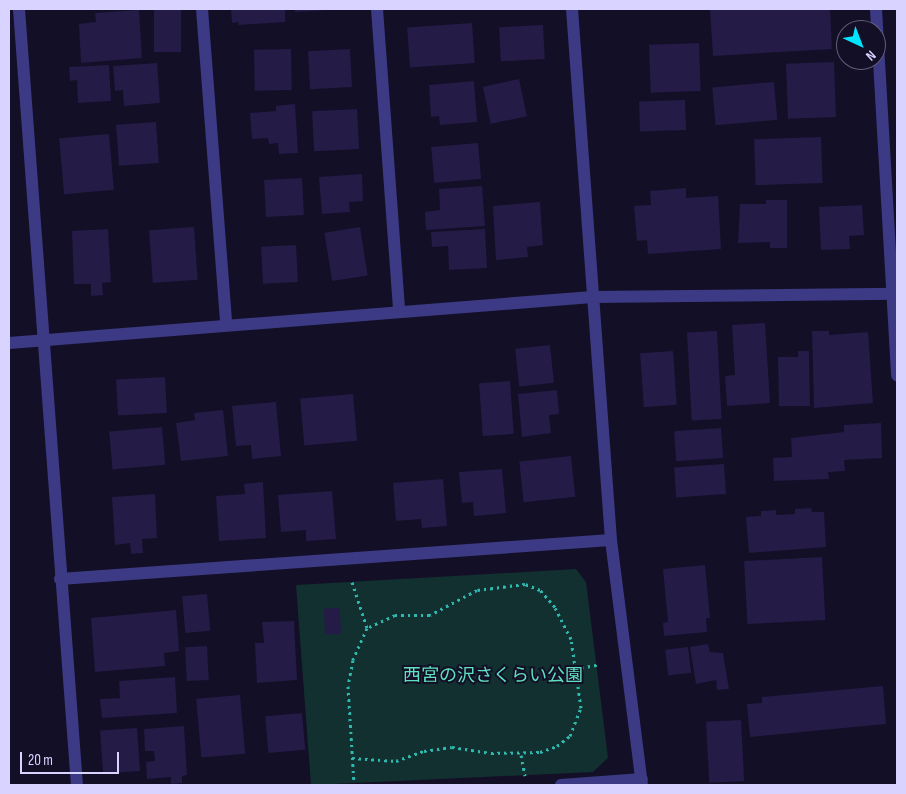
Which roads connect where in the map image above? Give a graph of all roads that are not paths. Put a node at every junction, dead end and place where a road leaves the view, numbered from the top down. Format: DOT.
graph roads {
  1 [pos="19,9"];
  2 [pos="202,9"];
  3 [pos="377,9"];
  4 [pos="572,9"];
  5 [pos="876,9"];
  6 [pos="895,294"];
  7 [pos="592,296"];
  8 [pos="400,311"];
  9 [pos="226,324"];
  10 [pos="42,340"];
  11 [pos="9,343"];
  12 [pos="897,376"];
  13 [pos="611,540"];
  14 [pos="60,578"];
  15 [pos="642,782"];
  16 [pos="77,785"];
  17 [pos="561,785"];
  1 -- 10 [label="street"];
  2 -- 9 [label="street"];
  3 -- 8 [label="street"];
  4 -- 7 [label="street"];
  5 -- 6 [label="street"];
  6 -- 7 [label="street"];
  6 -- 12 [label="street"];
  7 -- 8 [label="street"];
  7 -- 13 [label="street"];
  8 -- 9 [label="street"];
  9 -- 10 [label="street"];
  10 -- 11 [label="street"];
  10 -- 14 [label="street"];
  13 -- 14 [label="street"];
  13 -- 15 [label="street"];
  14 -- 16 [label="street"];
  15 -- 17 [label="street"];
}
